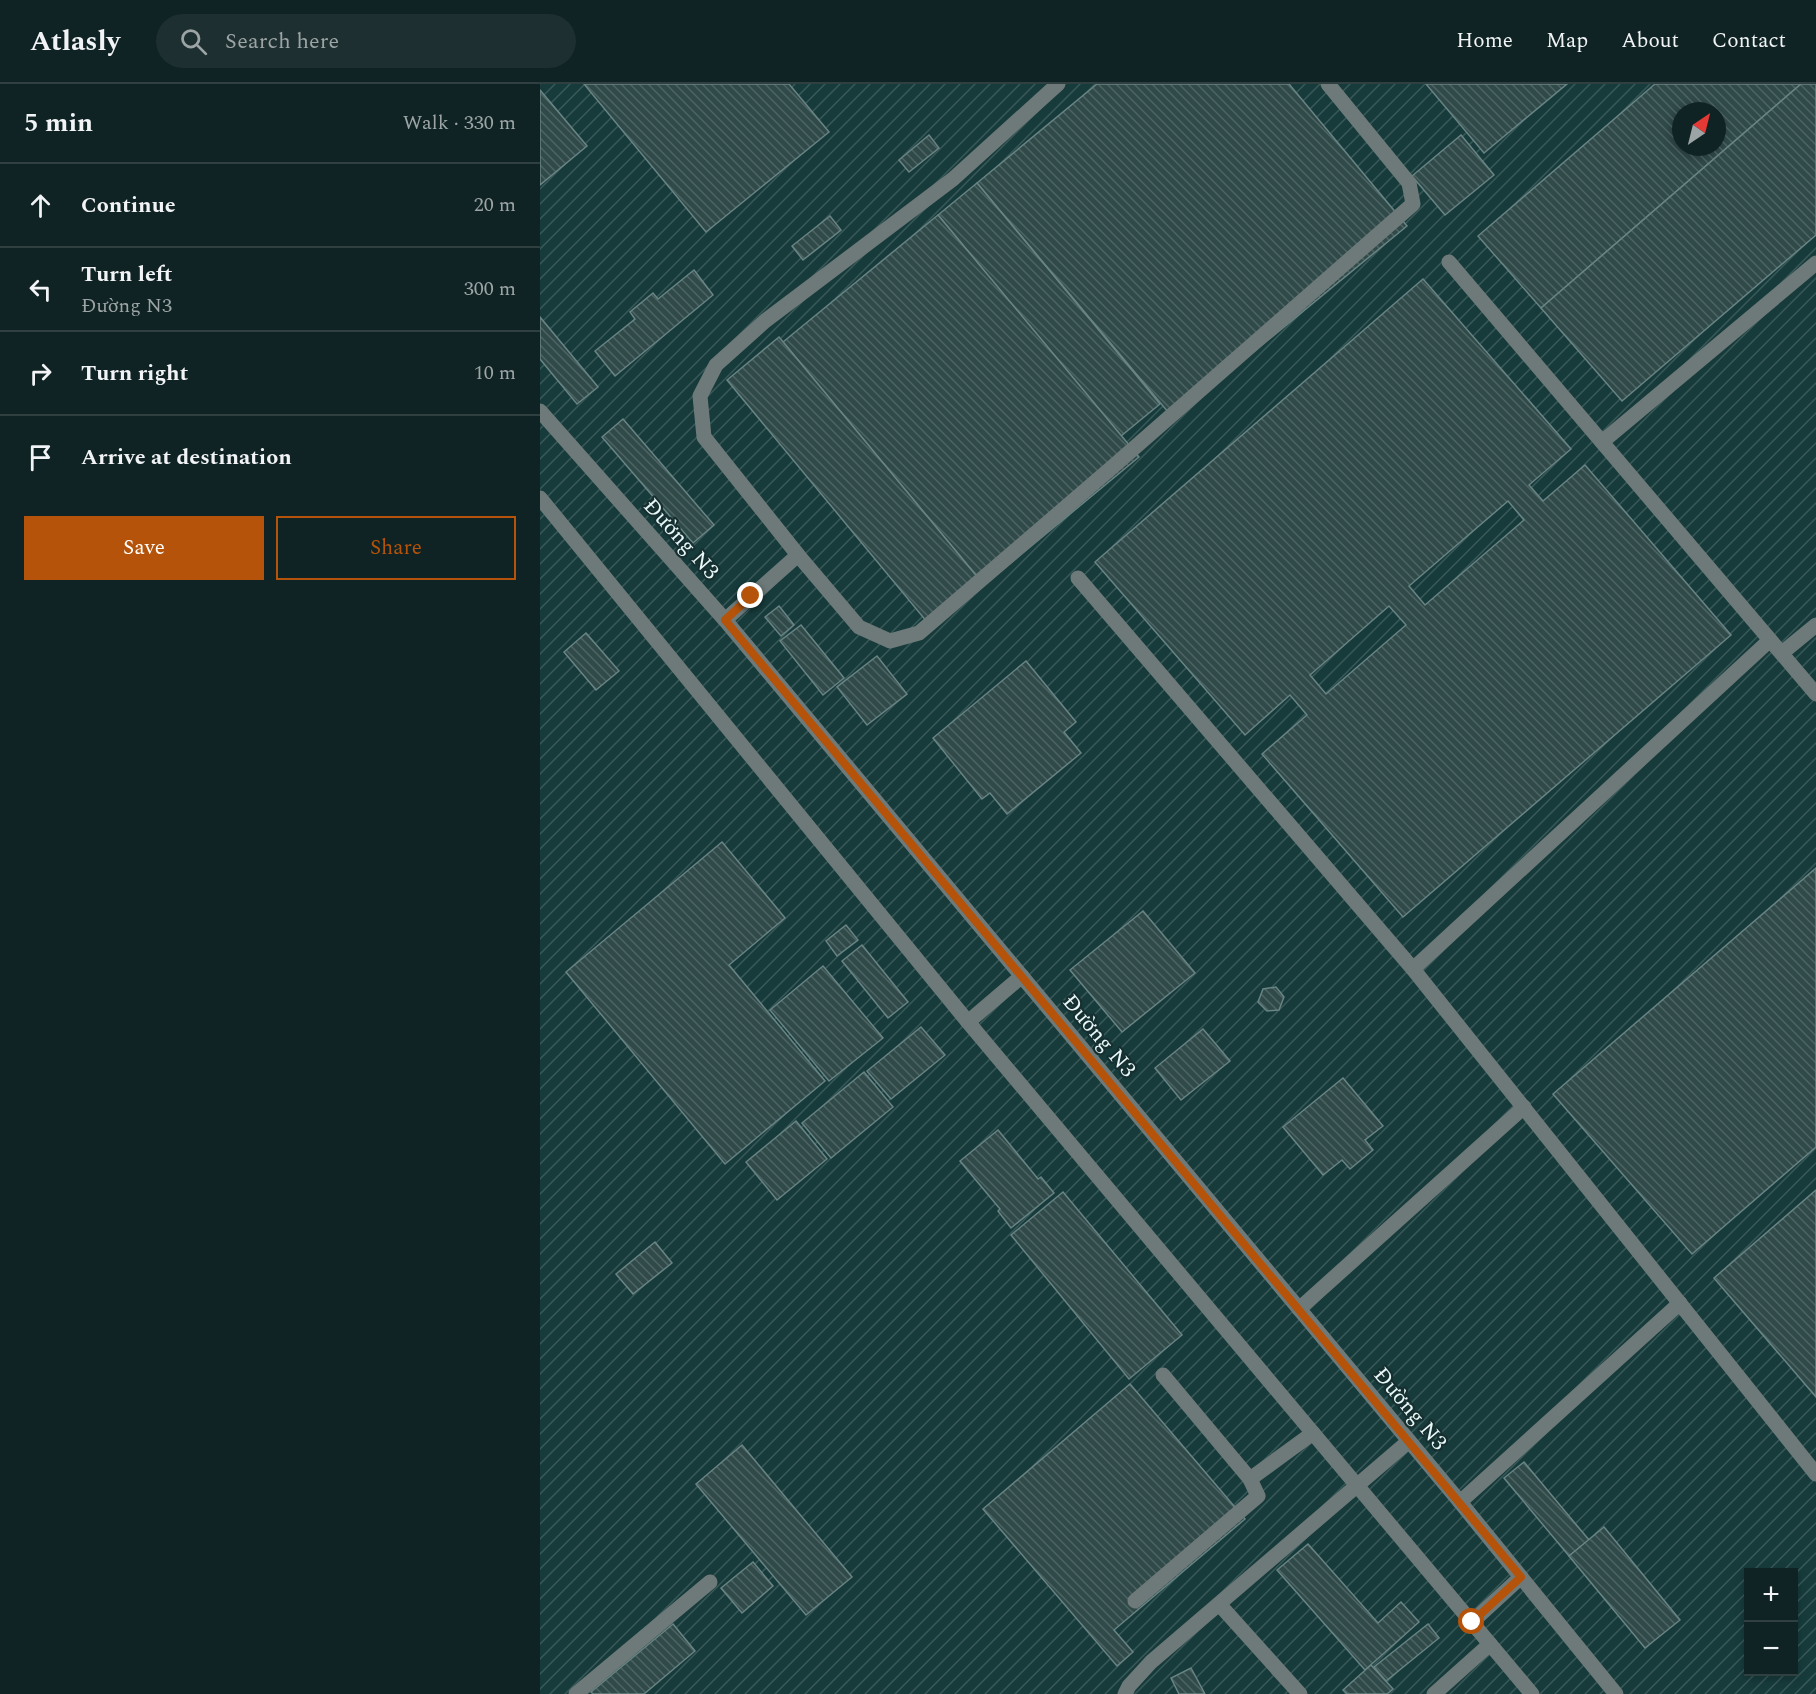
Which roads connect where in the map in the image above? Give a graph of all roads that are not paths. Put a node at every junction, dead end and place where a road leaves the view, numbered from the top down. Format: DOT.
graph roads {
  1 [pos="1058,84"];
  2 [pos="1328,84"];
  3 [pos="1449,262"];
  4 [pos="1816,263"];
  5 [pos="540,411"];
  6 [pos="1602,442"];
  7 [pos="540,498"];
  8 [pos="798,555"];
  9 [pos="1078,578"];
  10 [pos="725,620"];
  11 [pos="1816,625"];
  12 [pos="1770,640"];
  13 [pos="1782,654"];
  14 [pos="1816,694"];
  15 [pos="1413,969"];
  16 [pos="1022,976"];
  17 [pos="968,1022"];
  18 [pos="1524,1107"];
  19 [pos="1680,1303"];
  20 [pos="1299,1309"];
  21 [pos="1163,1375"];
  22 [pos="1313,1433"];
  23 [pos="1409,1441"];
  24 [pos="1816,1474"];
  25 [pos="1250,1479"];
  26 [pos="1358,1486"];
  27 [pos="1460,1502"];
  28 [pos="1521,1577"];
  29 [pos="710,1582"];
  30 [pos="1135,1601"];
  31 [pos="1219,1604"];
  32 [pos="1472,1622"];
  33 [pos="1490,1644"];
  34 [pos="576,1694"];
  35 [pos="1125,1694"];
  36 [pos="1300,1694"];
  37 [pos="1434,1694"];
  38 [pos="1532,1694"];
  39 [pos="1616,1694"];
  1 -- 8 [label="street"];
  2 -- 8 [label="street"];
  3 -- 6 [label="street"];
  4 -- 6 [label="street"];
  5 -- 10 [label="street, Đường N3"];
  6 -- 12 [label="street"];
  7 -- 17 [label="street"];
  8 -- 10 [label="street"];
  9 -- 15 [label="street"];
  10 -- 16 [label="street, Đường N3"];
  11 -- 13 [label="street"];
  12 -- 13 [label="street"];
  12 -- 15 [label="street"];
  13 -- 14 [label="street"];
  15 -- 18 [label="street"];
  16 -- 17 [label="street"];
  16 -- 20 [label="street, Đường N3"];
  17 -- 22 [label="street"];
  18 -- 19 [label="street"];
  18 -- 20 [label="street"];
  19 -- 24 [label="street"];
  19 -- 27 [label="street"];
  20 -- 23 [label="street, Đường N3"];
  21 -- 25 [label="street"];
  22 -- 25 [label="street"];
  22 -- 26 [label="street"];
  23 -- 26 [label="street"];
  23 -- 27 [label="street, Đường N3"];
  25 -- 30 [label="street"];
  26 -- 31 [label="street"];
  26 -- 32 [label="street"];
  27 -- 28 [label="street, Đường N3"];
  28 -- 32 [label="street"];
  28 -- 39 [label="street, Đường N3"];
  29 -- 34 [label="street"];
  31 -- 35 [label="street"];
  31 -- 36 [label="street"];
  32 -- 33 [label="street"];
  33 -- 37 [label="street"];
  33 -- 38 [label="street"];
}
